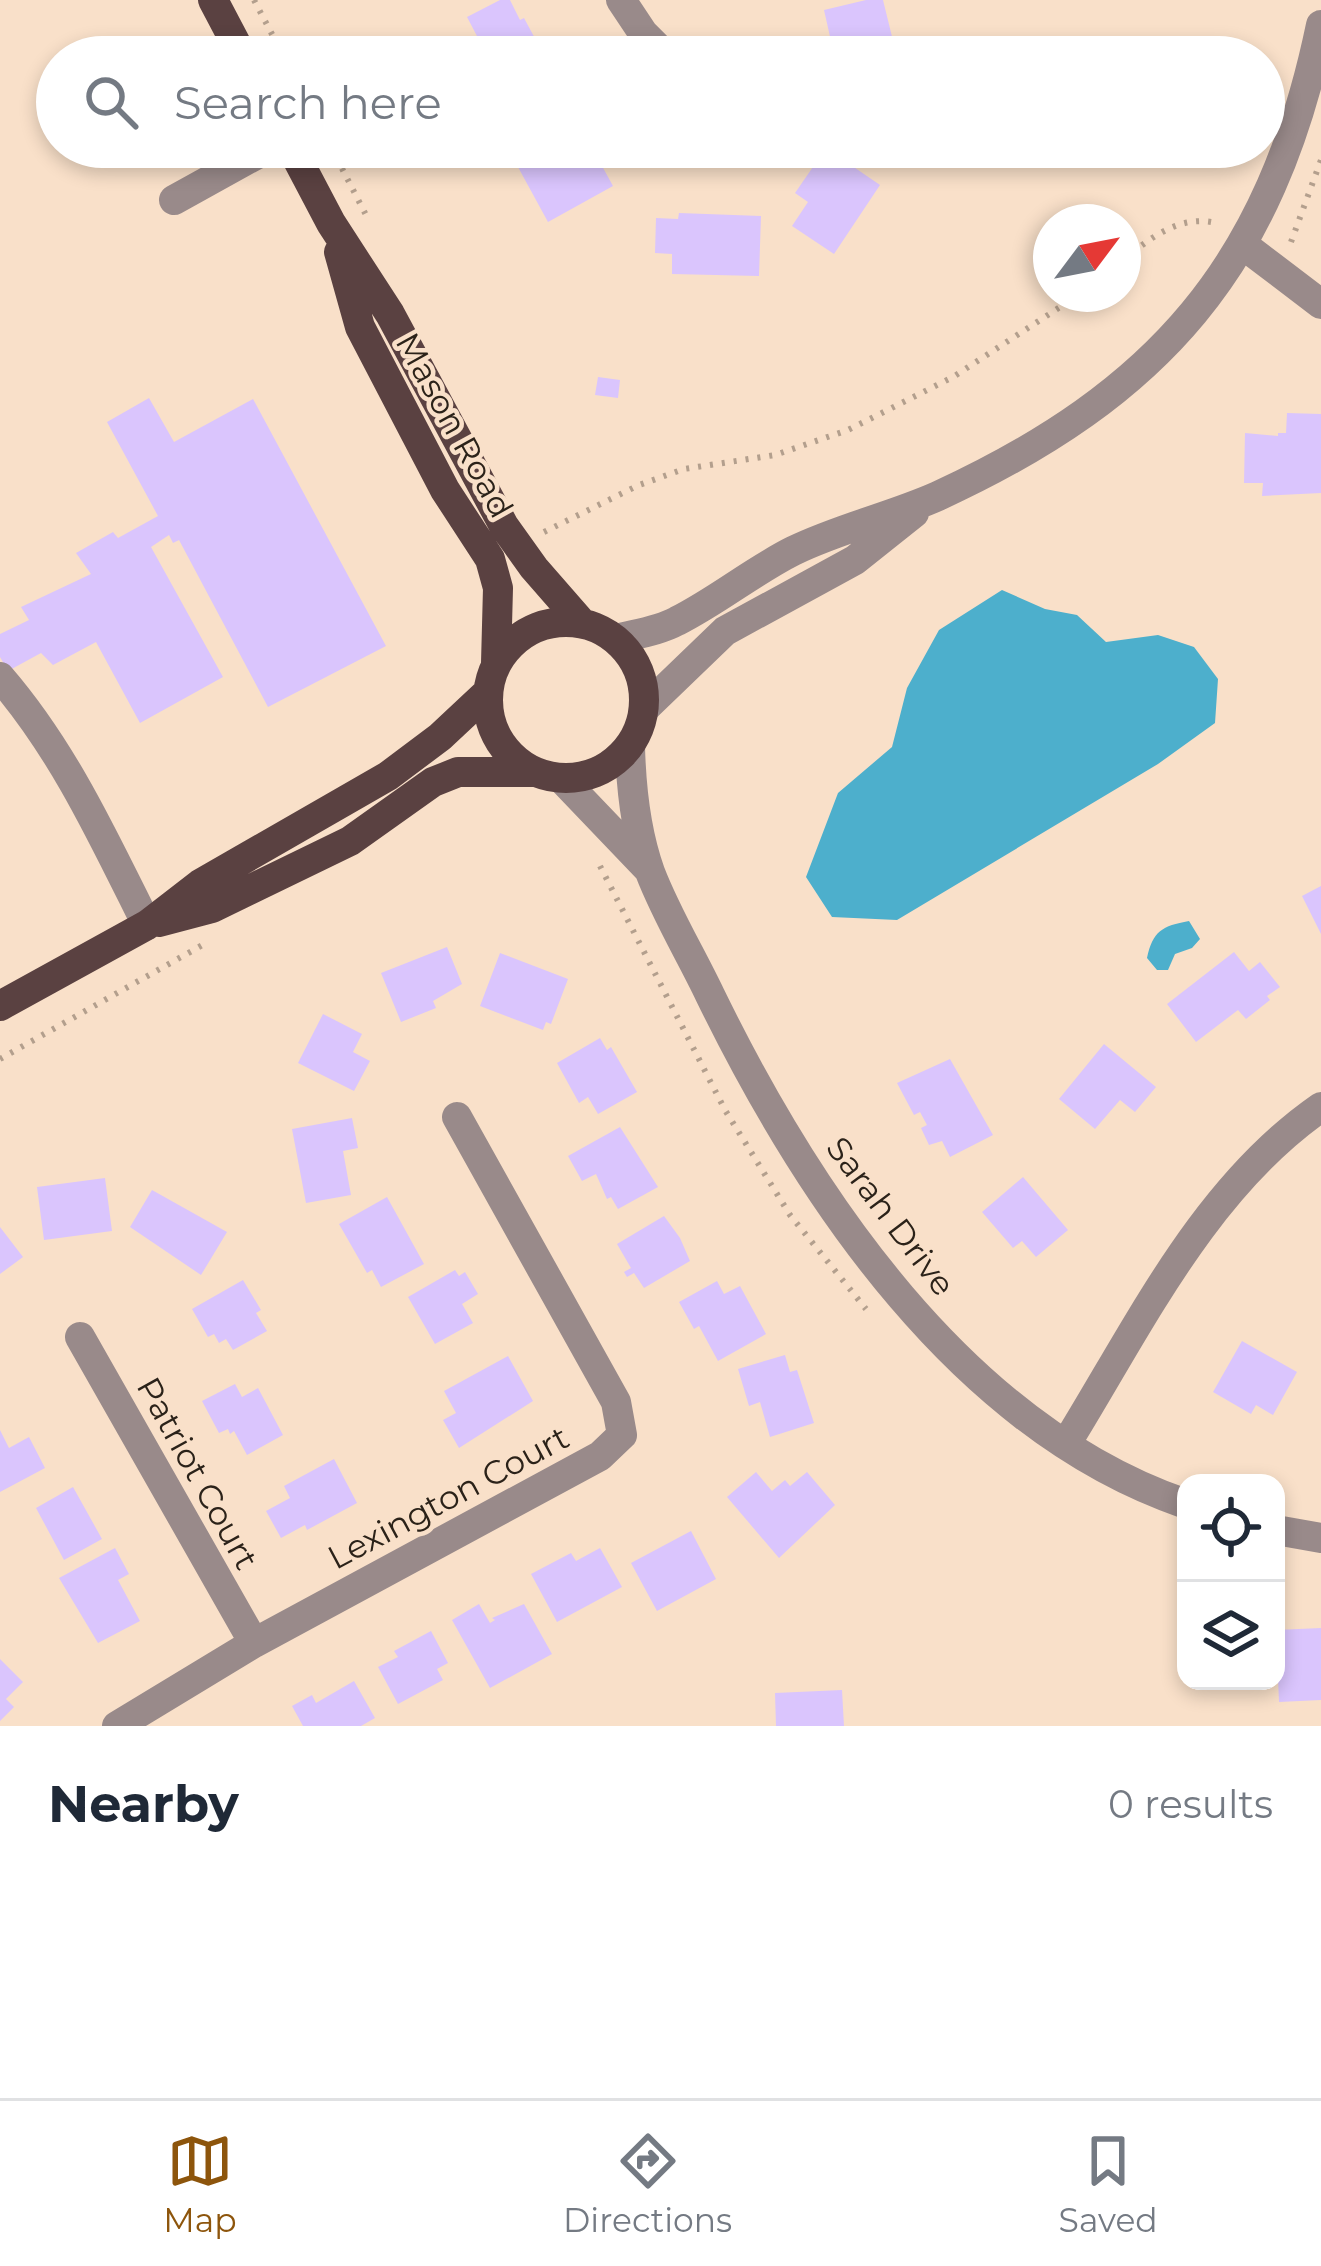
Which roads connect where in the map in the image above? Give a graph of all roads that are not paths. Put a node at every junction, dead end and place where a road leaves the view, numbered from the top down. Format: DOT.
graph roads {
  1 [pos="213,0"];
  2 [pos="621,0"];
  3 [pos="1321,25"];
  4 [pos="232,36"];
  5 [pos="647,36"];
  6 [pos="1285,158"];
  7 [pos="232,168"];
  8 [pos="302,168"];
  9 [pos="1281,168"];
  10 [pos="174,200"];
  11 [pos="331,223"];
  12 [pos="1242,244"];
  13 [pos="1321,304"];
  14 [pos="935,497"];
  15 [pos="582,622"];
  16 [pos="616,639"];
  17 [pos="0,677"];
  18 [pos="492,678"];
  19 [pos="644,709"];
  20 [pos="630,746"];
  21 [pos="548,775"];
  22 [pos="650,870"];
  23 [pos="148,926"];
  24 [pos="0,1006"];
  25 [pos="1321,1107"];
  26 [pos="457,1117"];
  27 [pos="80,1337"];
  28 [pos="1066,1444"];
  29 [pos="1177,1500"];
  30 [pos="1285,1532"];
  31 [pos="1321,1538"];
  32 [pos="254,1643"];
  33 [pos="117,1726"];
  1 -- 4 [label="main road"];
  2 -- 5 [label="street"];
  3 -- 6 [label="street"];
  7 -- 10 [label="street"];
  8 -- 11 [label="main road, Mason Road"];
  9 -- 12 [label="street"];
  11 -- 15 [label="main road, Mason Road"];
  11 -- 18 [label="main road, Mason Road"];
  12 -- 13 [label="street"];
  12 -- 14 [label="street"];
  14 -- 16 [label="street"];
  14 -- 19 [label="street"];
  15 -- 16 [label="main road"];
  15 -- 18 [label="main road"];
  16 -- 19 [label="main road"];
  17 -- 23 [label="street"];
  18 -- 21 [label="main road"];
  18 -- 23 [label="main road"];
  19 -- 20 [label="main road"];
  20 -- 21 [label="main road"];
  20 -- 22 [label="street, Sarah Drive"];
  21 -- 22 [label="street, Sarah Drive"];
  21 -- 23 [label="main road"];
  22 -- 28 [label="street, Sarah Drive"];
  23 -- 24 [label="main road"];
  25 -- 28 [label="street"];
  26 -- 32 [label="street, Lexington Court"];
  27 -- 32 [label="street, Patriot Court"];
  28 -- 29 [label="street, Sarah Drive"];
  30 -- 31 [label="street"];
  32 -- 33 [label="street, Lexington Court"];
}
